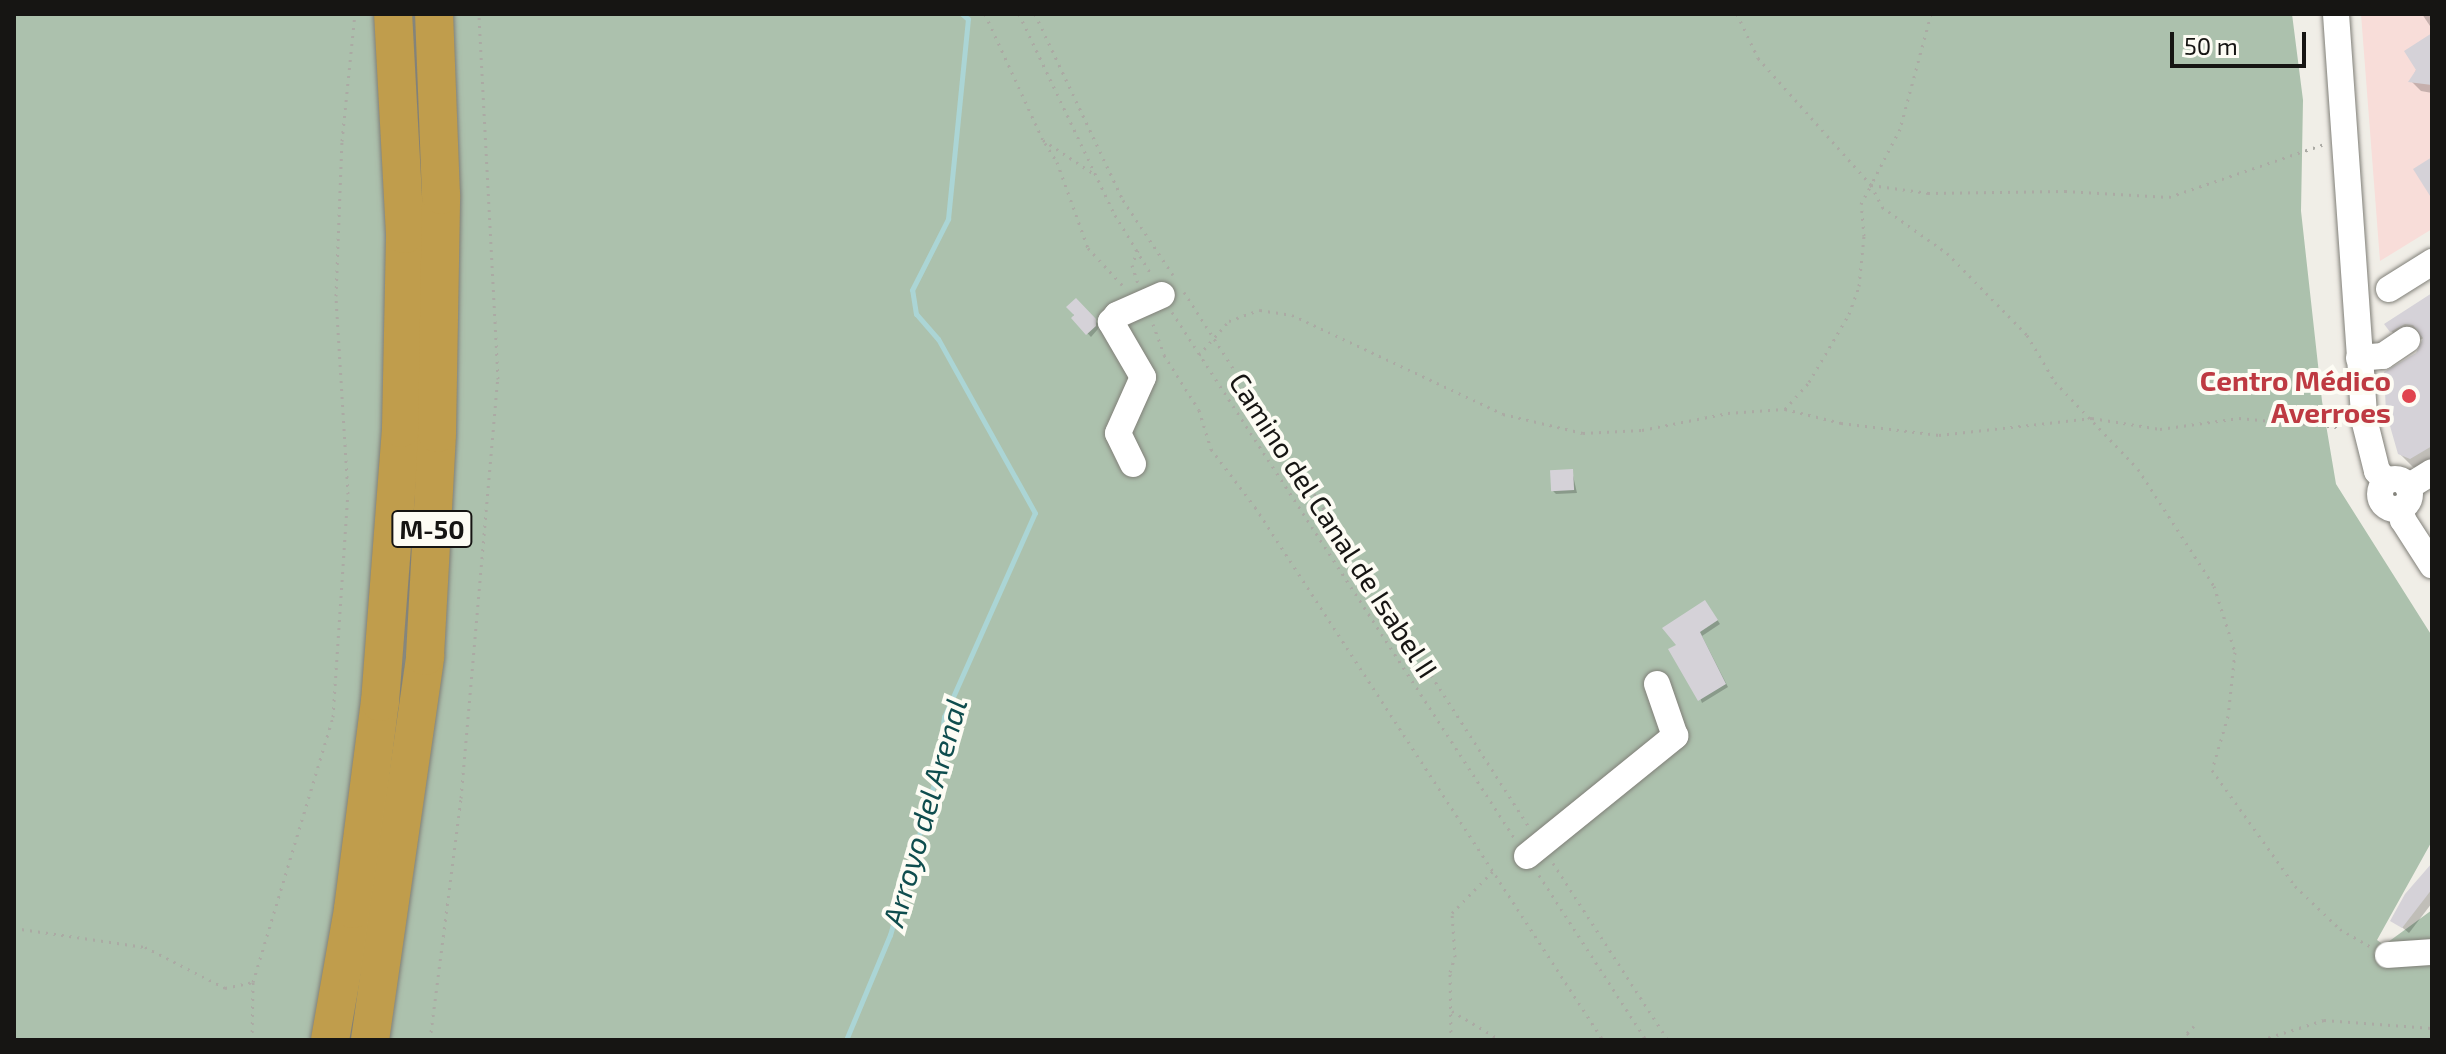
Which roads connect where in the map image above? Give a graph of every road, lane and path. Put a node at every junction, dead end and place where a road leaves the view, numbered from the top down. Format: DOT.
graph roads {
  1 [pos="355,14"];
  2 [pos="393,14"];
  3 [pos="434,14"];
  4 [pos="479,14"];
  5 [pos="985,14"];
  6 [pos="1019,14"];
  7 [pos="1035,14"];
  8 [pos="1737,14"];
  9 [pos="1931,14"];
  10 [pos="2336,14"];
  11 [pos="1043,140"];
  12 [pos="2326,143"];
  13 [pos="1097,177"];
  14 [pos="1871,185"];
  15 [pos="1138,250"];
  16 [pos="2432,262"];
  17 [pos="2389,289"];
  18 [pos="1153,298"];
  19 [pos="1214,336"];
  20 [pos="2407,340"];
  21 [pos="1199,355"];
  22 [pos="2359,358"];
  23 [pos="1785,409"];
  24 [pos="2092,418"];
  25 [pos="2338,427"];
  26 [pos="1133,464"];
  27 [pos="2432,472"];
  28 [pos="2398,492"];
  29 [pos="392,552"];
  30 [pos="2432,565"];
  31 [pos="1657,684"];
  32 [pos="1534,851"];
  33 [pos="1493,871"];
  34 [pos="14,928"];
  35 [pos="2432,952"];
  36 [pos="2388,955"];
  37 [pos="253,982"];
  38 [pos="1452,1011"];
  39 [pos="2194,1026"];
  40 [pos="2432,1028"];
  41 [pos="1499,1039"];
  42 [pos="252,1040"];
  43 [pos="307,1040"];
  44 [pos="330,1040"];
  45 [pos="370,1040"];
  46 [pos="430,1040"];
  47 [pos="1451,1040"];
  48 [pos="1486,1040"];
  49 [pos="1603,1040"];
  50 [pos="1646,1040"];
  51 [pos="1668,1040"];
  52 [pos="2195,1040"];
  53 [pos="2204,1040"];
  54 [pos="2238,1040"];
  55 [pos="2261,1040"];
  1 -- 37 [label="path"];
  2 -- 29 [label="highway, M-50"];
  3 -- 45 [label="highway, M-50"];
  4 -- 46 [label="path"];
  5 -- 11 [label="path"];
  6 -- 13 [label="path, Camino del Canal de Isabel II"];
  7 -- 19 [label="path"];
  8 -- 14 [label="path"];
  9 -- 14 [label="path"];
  10 -- 22 [label="street"];
  11 -- 13 [label="path"];
  11 -- 18 [label="path"];
  12 -- 14 [label="path"];
  13 -- 15 [label="path, Camino del Canal de Isabel II"];
  14 -- 23 [label="path"];
  14 -- 24 [label="path"];
  15 -- 18 [label="path, Camino del Canal de Isabel II"];
  15 -- 18 [label="path"];
  16 -- 17 [label="street"];
  18 -- 21 [label="path, Camino del Canal de Isabel II"];
  18 -- 26 [label="street"];
  18 -- 33 [label="path"];
  19 -- 21 [label="path"];
  19 -- 23 [label="path"];
  19 -- 32 [label="path"];
  20 -- 22 [label="street"];
  21 -- 32 [label="path, Camino del Canal de Isabel II"];
  22 -- 28 [label="street"];
  23 -- 24 [label="path"];
  24 -- 25 [label="path"];
  24 -- 36 [label="path"];
  27 -- 28 [label="street"];
  28 -- 30 [label="street"];
  29 -- 43 [label="highway"];
  29 -- 44 [label="highway, M-50"];
  31 -- 32 [label="street"];
  32 -- 50 [label="path, Camino del Canal de Isabel II"];
  32 -- 51 [label="path"];
  33 -- 38 [label="path"];
  33 -- 49 [label="path"];
  34 -- 37 [label="path"];
  35 -- 36 [label="street"];
  37 -- 42 [label="path"];
  38 -- 41 [label="path"];
  38 -- 47 [label="path"];
  39 -- 52 [label="path"];
  40 -- 55 [label="path"];
  41 -- 48 [label="path"];
  53 -- 54 [label="path"];
}
